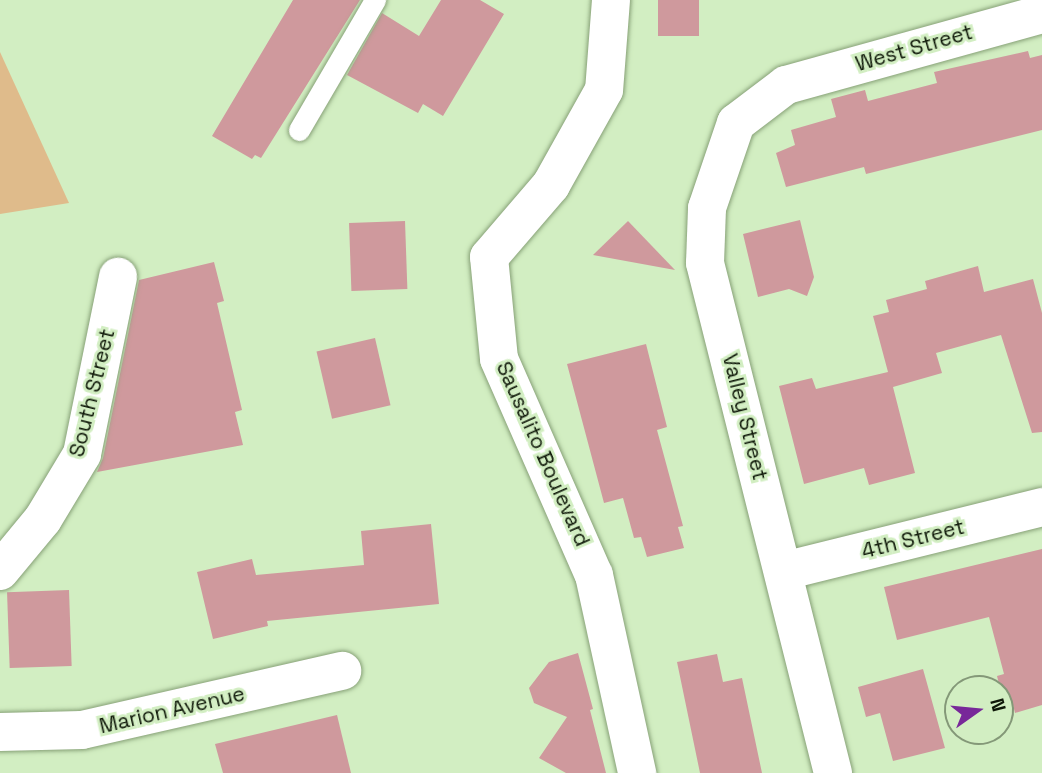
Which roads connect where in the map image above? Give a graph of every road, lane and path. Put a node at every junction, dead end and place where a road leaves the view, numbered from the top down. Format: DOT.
graph roads {
  1 [pos="375,0"];
  2 [pos="611,0"];
  3 [pos="972,14"];
  4 [pos="1042,14"];
  5 [pos="786,85"];
  6 [pos="299,130"];
  7 [pos="118,277"];
  8 [pos="1042,507"];
  9 [pos="784,570"];
  10 [pos="0,571"];
  11 [pos="342,671"];
  12 [pos="0,732"];
  13 [pos="637,773"];
  14 [pos="833,773"];
  1 -- 6 [label="lane"];
  2 -- 13 [label="street, Sausalito Boulevard"];
  3 -- 4 [label="street, West Street"];
  3 -- 5 [label="street, West Street"];
  5 -- 9 [label="street, Valley Street"];
  7 -- 10 [label="street, South Street"];
  8 -- 9 [label="street, 4th Street"];
  9 -- 14 [label="street, Valley Street"];
  11 -- 12 [label="street, Marion Avenue"];
}
